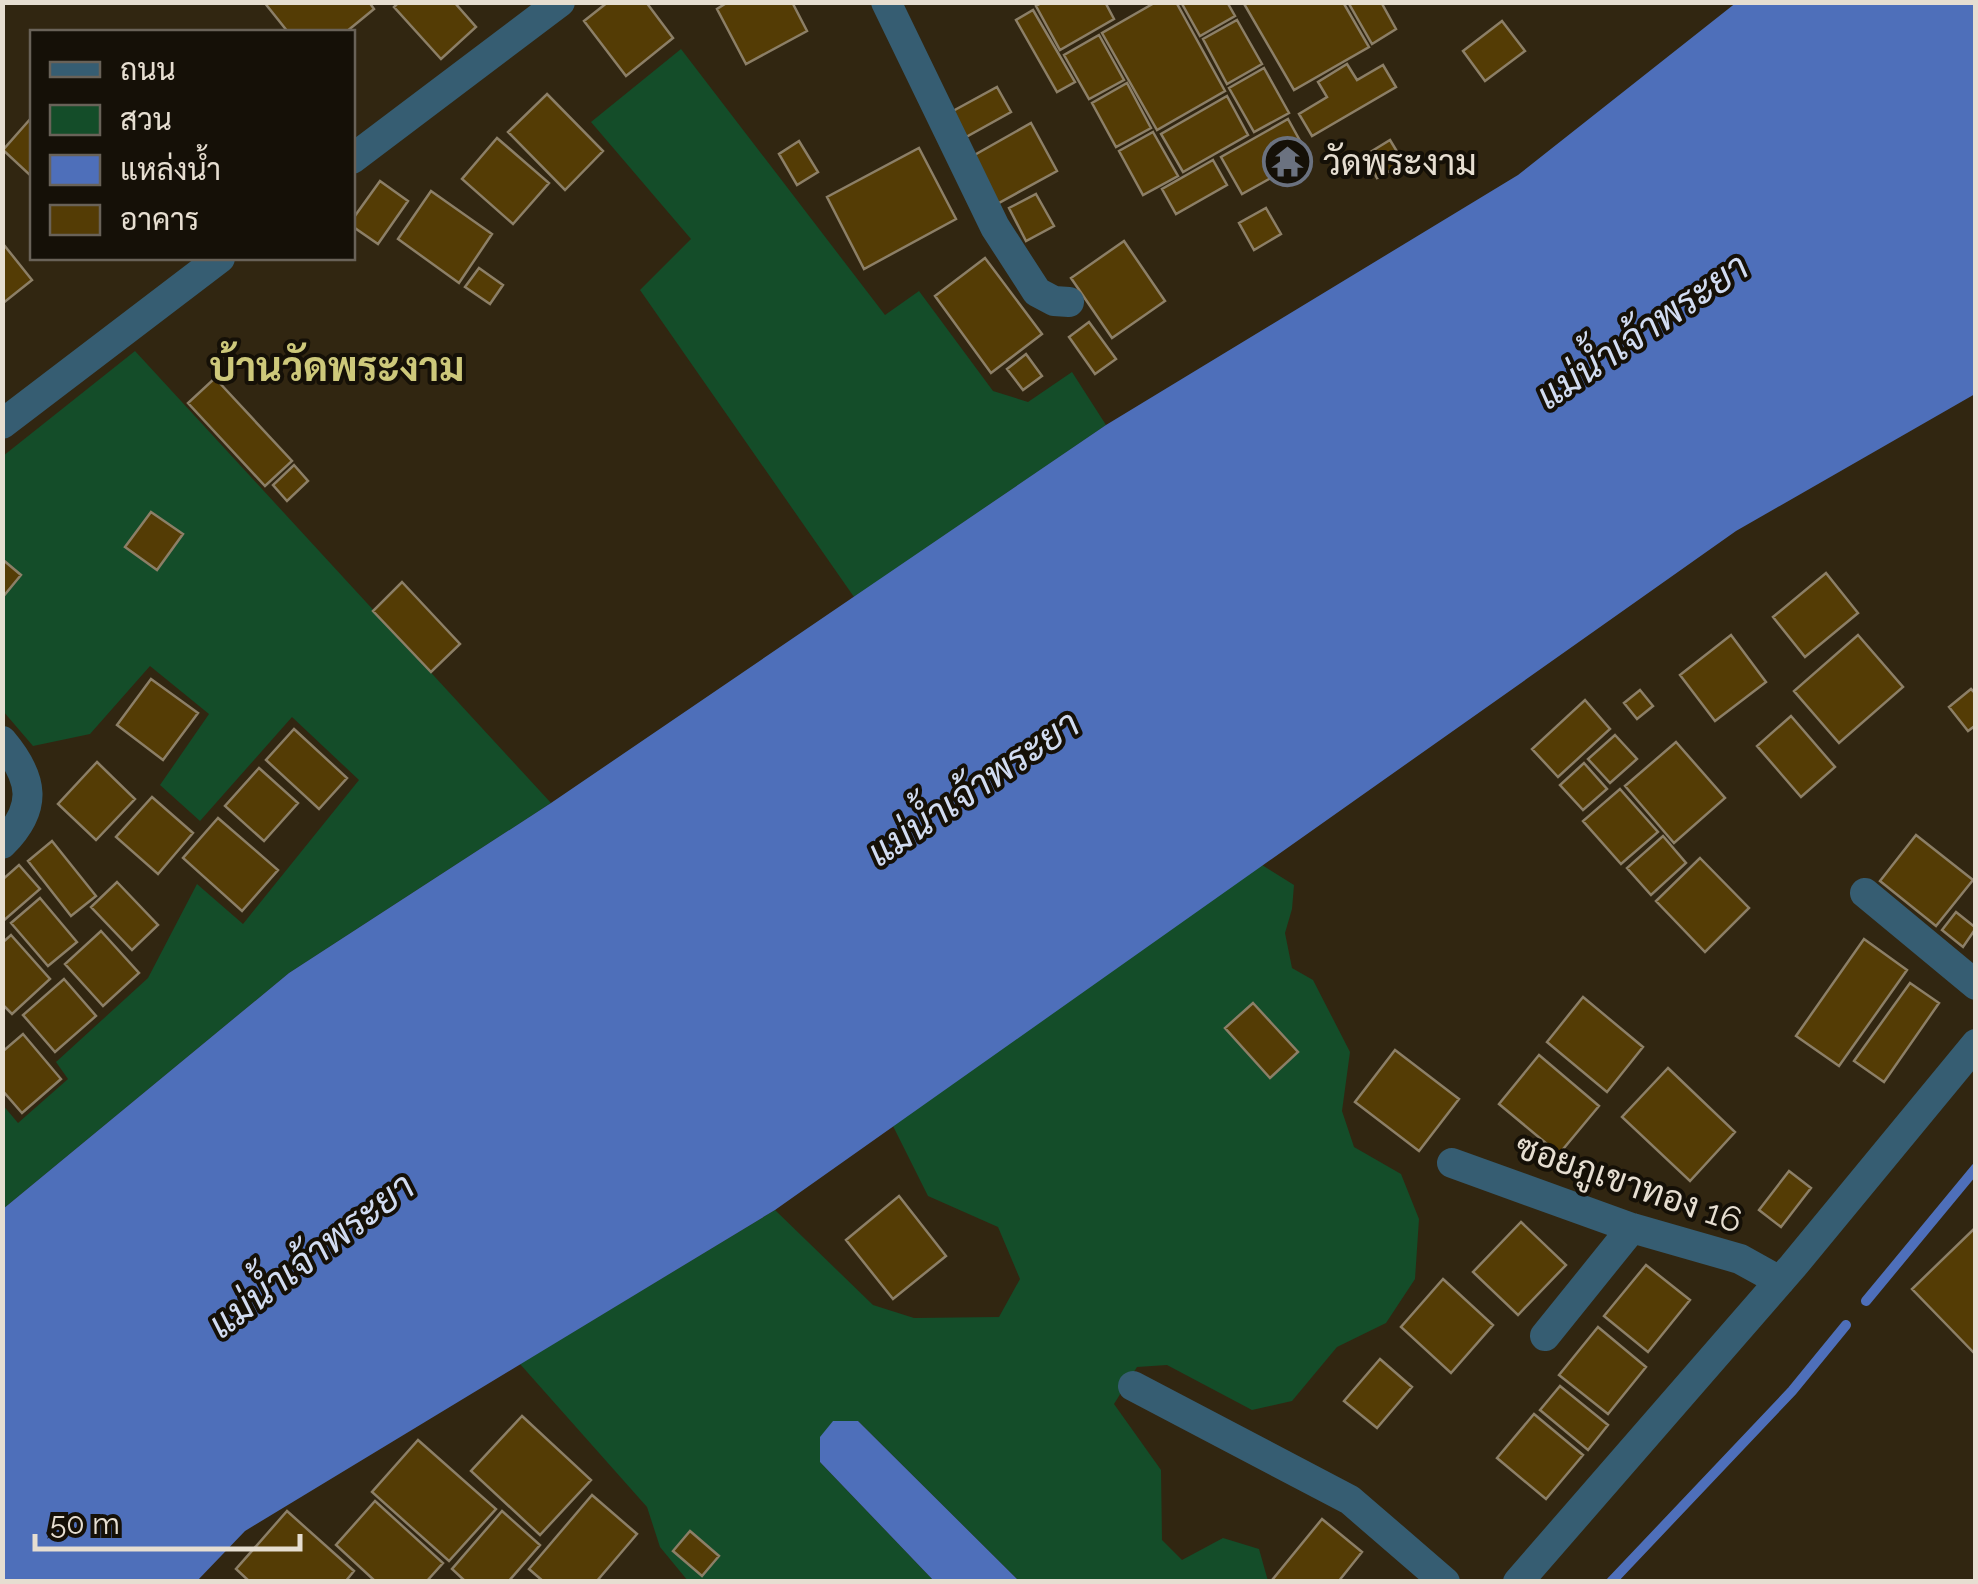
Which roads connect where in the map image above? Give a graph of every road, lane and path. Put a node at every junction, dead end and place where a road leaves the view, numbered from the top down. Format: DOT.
graph roads {
  1 [pos="560,2"];
  2 [pos="886,2"];
  3 [pos="355,157"];
  4 [pos="217,260"];
  5 [pos="1070,302"];
  6 [pos="2,424"];
  7 [pos="11,751"];
  8 [pos="2,844"];
  9 [pos="1864,892"];
  10 [pos="1976,985"];
  11 [pos="1976,1044"];
  12 [pos="1452,1162"];
  13 [pos="1632,1228"];
  14 [pos="1780,1280"];
  15 [pos="1544,1336"];
  16 [pos="1133,1386"];
  17 [pos="1445,1582"];
  18 [pos="1518,1582"];
  1 -- 3 [label="street"];
  2 -- 5 [label="street"];
  4 -- 6 [label="street"];
  7 -- 8 [label="street"];
  9 -- 10 [label="street"];
  11 -- 14 [label="street"];
  12 -- 13 [label="street, ซอยภูเขาทอง 16"];
  13 -- 14 [label="street, ซอยภูเขาทอง 16"];
  13 -- 15 [label="street"];
  14 -- 18 [label="street"];
  16 -- 17 [label="street"];
}
